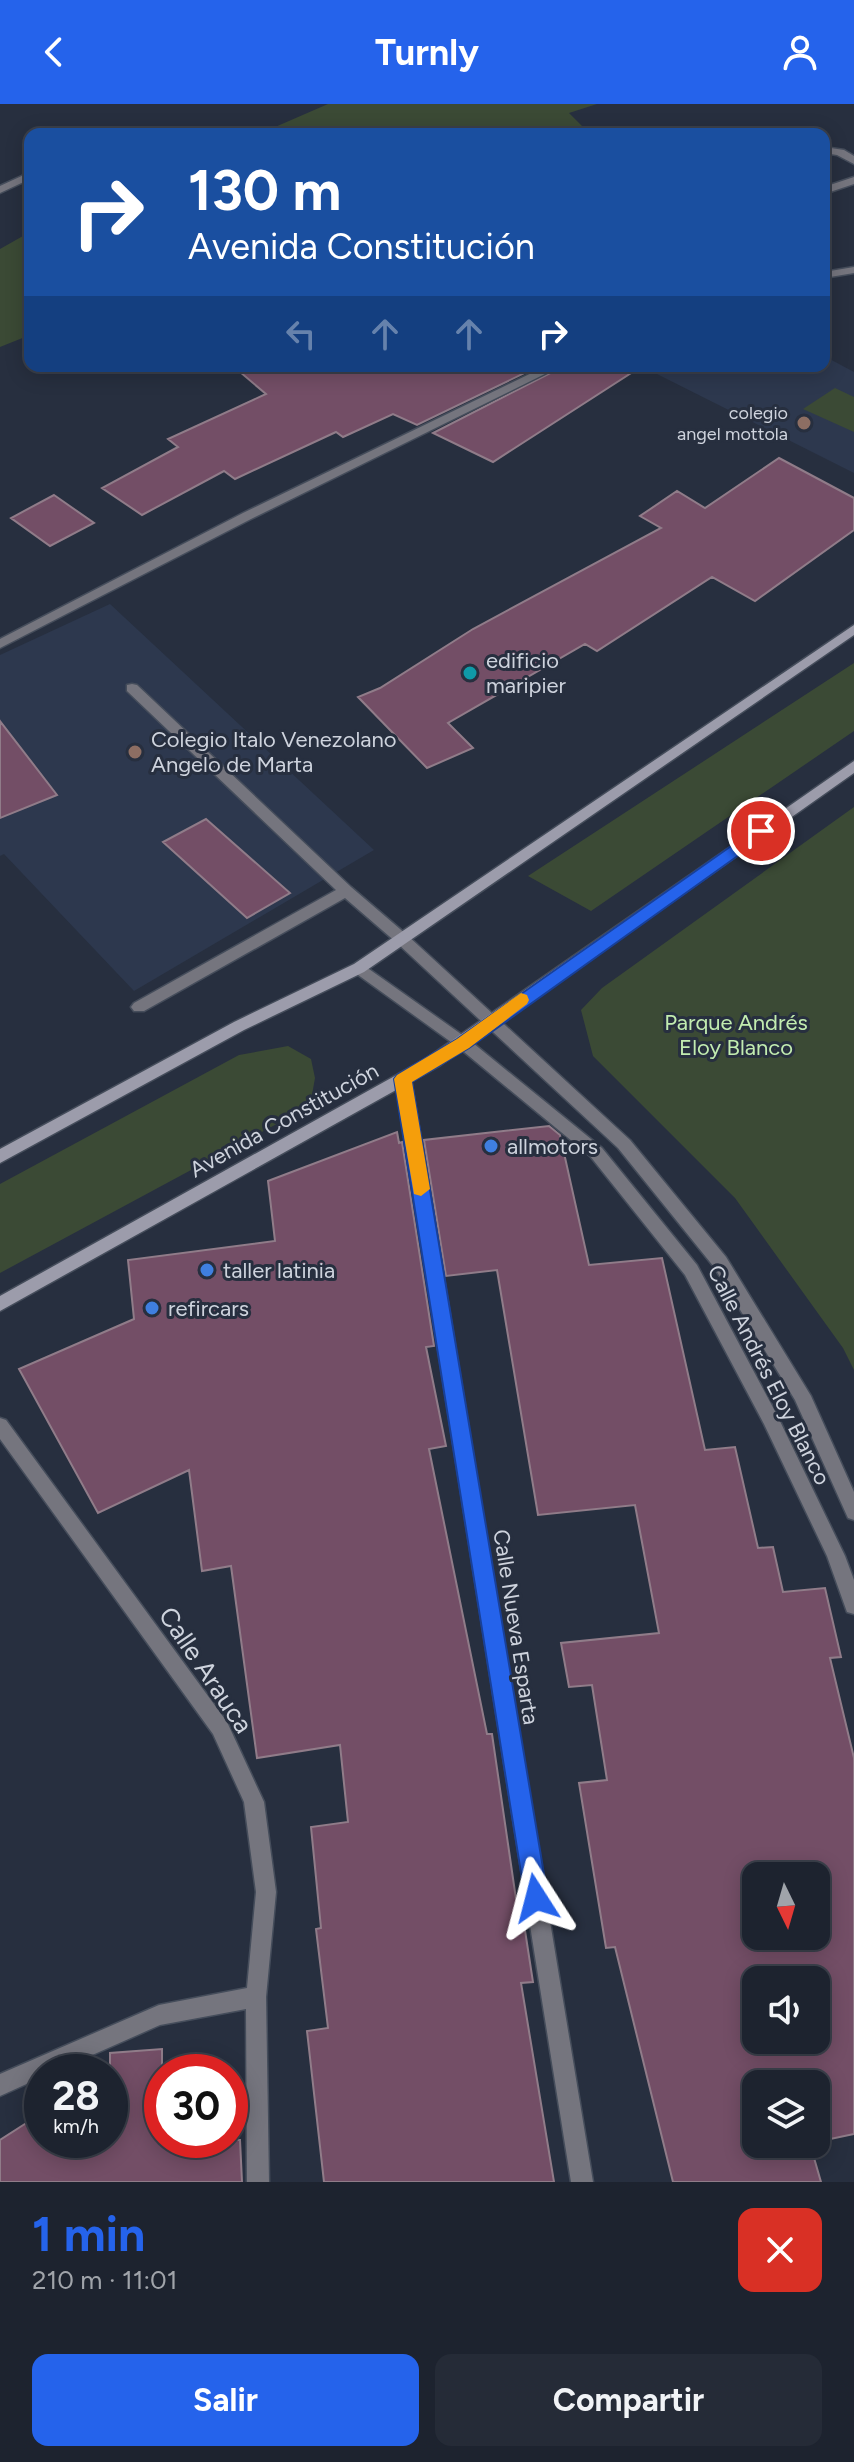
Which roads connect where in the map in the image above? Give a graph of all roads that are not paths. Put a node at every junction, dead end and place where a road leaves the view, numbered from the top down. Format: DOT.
graph roads {
  1 [pos="830,151"];
  2 [pos="854,161"];
  3 [pos="24,178"];
  4 [pos="854,180"];
  5 [pos="830,189"];
  6 [pos="0,190"];
  7 [pos="854,270"];
  8 [pos="830,274"];
  9 [pos="543,372"];
  10 [pos="854,629"];
  11 [pos="0,644"];
  12 [pos="132,688"];
  13 [pos="854,766"];
  14 [pos="346,891"];
  15 [pos="402,939"];
  16 [pos="359,968"];
  17 [pos="139,1007"];
  18 [pos="492,1020"];
  19 [pos="463,1043"];
  20 [pos="403,1079"];
  21 [pos="0,1157"];
  22 [pos="0,1304"];
  23 [pos="0,1425"];
  24 [pos="854,1512"];
  25 [pos="854,1606"];
  26 [pos="256,1997"];
  27 [pos="0,2085"];
  28 [pos="258,2182"];
  29 [pos="582,2182"];
  1 -- 2 [label="street"];
  3 -- 6 [label="street"];
  4 -- 5 [label="street"];
  7 -- 8 [label="street"];
  9 -- 11 [label="street"];
  10 -- 15 [label="main road"];
  12 -- 14 [label="street, Calle Andrés Eloy Blanco"];
  13 -- 18 [label="main road, Avenida Constitución"];
  14 -- 15 [label="street, Calle Andrés Eloy Blanco"];
  14 -- 17 [label="street"];
  15 -- 16 [label="main road"];
  15 -- 18 [label="street, Calle Andrés Eloy Blanco"];
  16 -- 19 [label="street, Calle Andrés Eloy Blanco"];
  16 -- 21 [label="main road"];
  18 -- 19 [label="main road, Avenida Constitución"];
  18 -- 24 [label="street, Calle Andrés Eloy Blanco"];
  19 -- 20 [label="main road, Avenida Constitución"];
  19 -- 25 [label="street, Calle Andrés Eloy Blanco"];
  20 -- 22 [label="main road, Avenida Constitución"];
  20 -- 29 [label="street, Calle Nueva Esparta"];
  23 -- 26 [label="street, Calle Arauca"];
  26 -- 27 [label="street"];
  26 -- 28 [label="street, Calle Arauca"];
}
